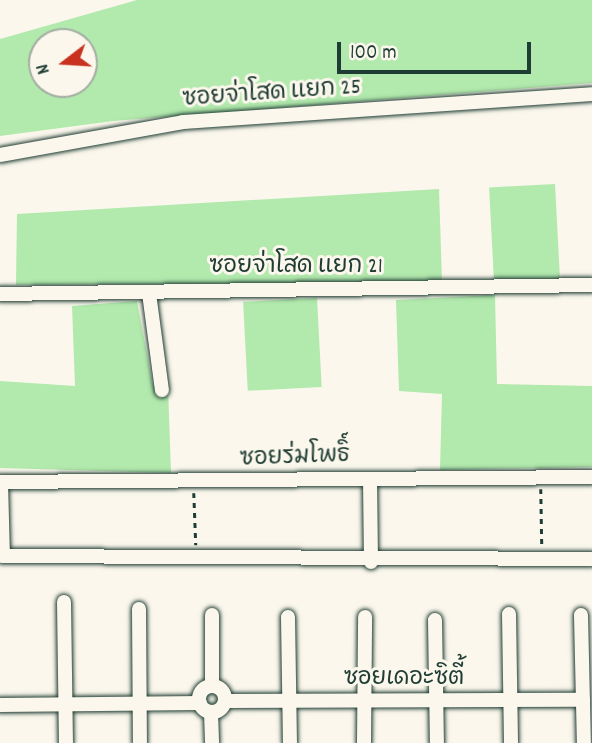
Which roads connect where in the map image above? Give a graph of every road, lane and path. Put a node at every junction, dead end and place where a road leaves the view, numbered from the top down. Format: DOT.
graph roads {
  1 [pos="592,93"];
  2 [pos="0,155"];
  3 [pos="592,285"];
  4 [pos="149,293"];
  5 [pos="0,294"];
  6 [pos="162,390"];
  7 [pos="592,477"];
  8 [pos="541,478"];
  9 [pos="370,480"];
  10 [pos="1,482"];
  11 [pos="194,484"];
  12 [pos="196,559"];
  13 [pos="592,559"];
  14 [pos="371,562"];
  15 [pos="542,563"];
  16 [pos="64,603"];
  17 [pos="139,609"];
  18 [pos="509,614"];
  19 [pos="212,615"];
  20 [pos="581,615"];
  21 [pos="288,617"];
  22 [pos="365,617"];
  23 [pos="435,620"];
  24 [pos="212,686"];
  25 [pos="583,700"];
  26 [pos="225,701"];
  27 [pos="290,702"];
  28 [pos="510,702"];
  29 [pos="364,704"];
  30 [pos="0,705"];
  31 [pos="66,705"];
  32 [pos="140,705"];
  33 [pos="437,705"];
  34 [pos="205,707"];
  35 [pos="66,743"];
  36 [pos="140,743"];
  37 [pos="212,743"];
  38 [pos="290,743"];
  39 [pos="364,743"];
  40 [pos="437,743"];
  41 [pos="511,743"];
  42 [pos="584,743"];
  1 -- 2 [label="street, ซอยจ่าโสด แยก 25"];
  3 -- 4 [label="street, ซอยจ่าโสด แยก 21"];
  4 -- 5 [label="street, ซอยจ่าโสด แยก 21"];
  4 -- 6 [label="street"];
  7 -- 8 [label="street, ซอยร่มโพธิ์"];
  8 -- 9 [label="street, ซอยร่มโพธิ์"];
  8 -- 15 [label="path"];
  9 -- 11 [label="street, ซอยร่มโพธิ์"];
  9 -- 14 [label="street"];
  10 -- 11 [label="street, ซอยร่มโพธิ์"];
  10 -- 12 [label="street"];
  11 -- 12 [label="path"];
  12 -- 14 [label="street"];
  13 -- 15 [label="street"];
  14 -- 15 [label="street"];
  16 -- 31 [label="street"];
  17 -- 32 [label="street"];
  18 -- 28 [label="street"];
  19 -- 24 [label="street"];
  20 -- 25 [label="street"];
  21 -- 27 [label="street"];
  22 -- 29 [label="street"];
  23 -- 33 [label="street"];
  24 -- 26 [label="street"];
  24 -- 34 [label="street"];
  25 -- 28 [label="street, ซอยเดอะซิตี้"];
  25 -- 42 [label="street"];
  26 -- 27 [label="street, ซอยเดอะซิตี้"];
  26 -- 34 [label="street"];
  27 -- 29 [label="street, ซอยเดอะซิตี้"];
  27 -- 38 [label="street"];
  28 -- 33 [label="street, ซอยเดอะซิตี้"];
  28 -- 41 [label="street"];
  29 -- 33 [label="street, ซอยเดอะซิตี้"];
  29 -- 39 [label="street"];
  30 -- 31 [label="street"];
  31 -- 32 [label="street"];
  31 -- 35 [label="street"];
  32 -- 34 [label="street"];
  32 -- 36 [label="street"];
  33 -- 40 [label="street"];
  34 -- 37 [label="street"];
}
